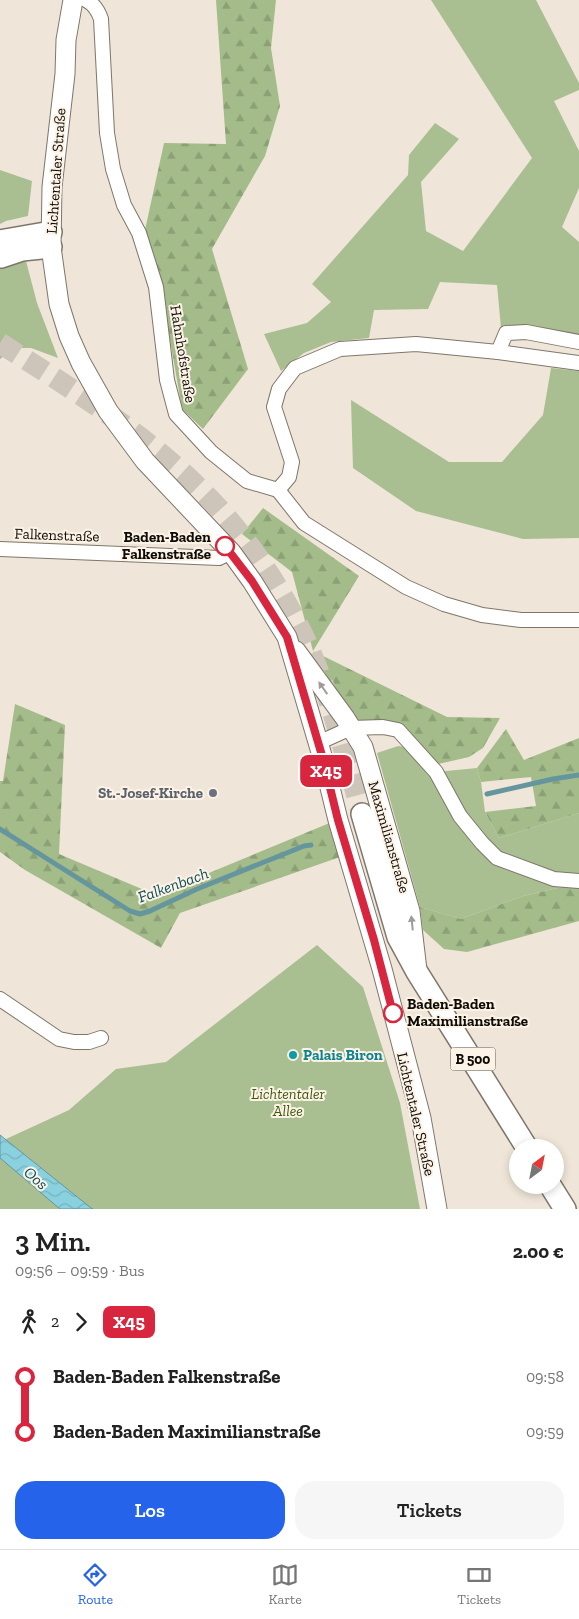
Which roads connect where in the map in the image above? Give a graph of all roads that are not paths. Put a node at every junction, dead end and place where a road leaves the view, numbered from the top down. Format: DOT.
graph roads {
  1 [pos="73,0"];
  2 [pos="86,0"];
  3 [pos="51,240"];
  4 [pos="1,249"];
  5 [pos="579,342"];
  6 [pos="498,352"];
  7 [pos="579,363"];
  8 [pos="278,490"];
  9 [pos="0,549"];
  10 [pos="231,552"];
  11 [pos="579,620"];
  12 [pos="287,637"];
  13 [pos="351,728"];
  14 [pos="318,743"];
  15 [pos="362,814"];
  16 [pos="579,881"];
  17 [pos="417,972"];
  18 [pos="0,999"];
  19 [pos="101,1038"];
  20 [pos="521,1139"];
  21 [pos="556,1194"];
  22 [pos="437,1209"];
  23 [pos="565,1209"];
  1 -- 3 [label="main road, Lichtentaler Straße"];
  2 -- 8 [label="street, Hahnhofstraße"];
  3 -- 4 [label="main road"];
  3 -- 10 [label="main road, Lichtentaler Straße"];
  5 -- 6 [label="street"];
  6 -- 7 [label="street"];
  6 -- 8 [label="street"];
  8 -- 11 [label="street"];
  9 -- 10 [label="street, Falkenstraße"];
  10 -- 12 [label="main road, Lichtentaler Straße"];
  13 -- 12 [label="main road, Maximilianstraße, one-way"];
  12 -- 14 [label="main road, Lichtentaler Straße"];
  13 -- 14 [label="street"];
  13 -- 16 [label="street"];
  17 -- 13 [label="main road, Maximilianstraße, one-way"];
  14 -- 22 [label="main road, Lichtentaler Straße"];
  15 -- 17 [label="main road, Maximilianstraße / B 500"];
  17 -- 20 [label="main road, Maximilianstraße / B 500"];
  18 -- 19 [label="street"];
  21 -- 23 [label="main road"];
}
